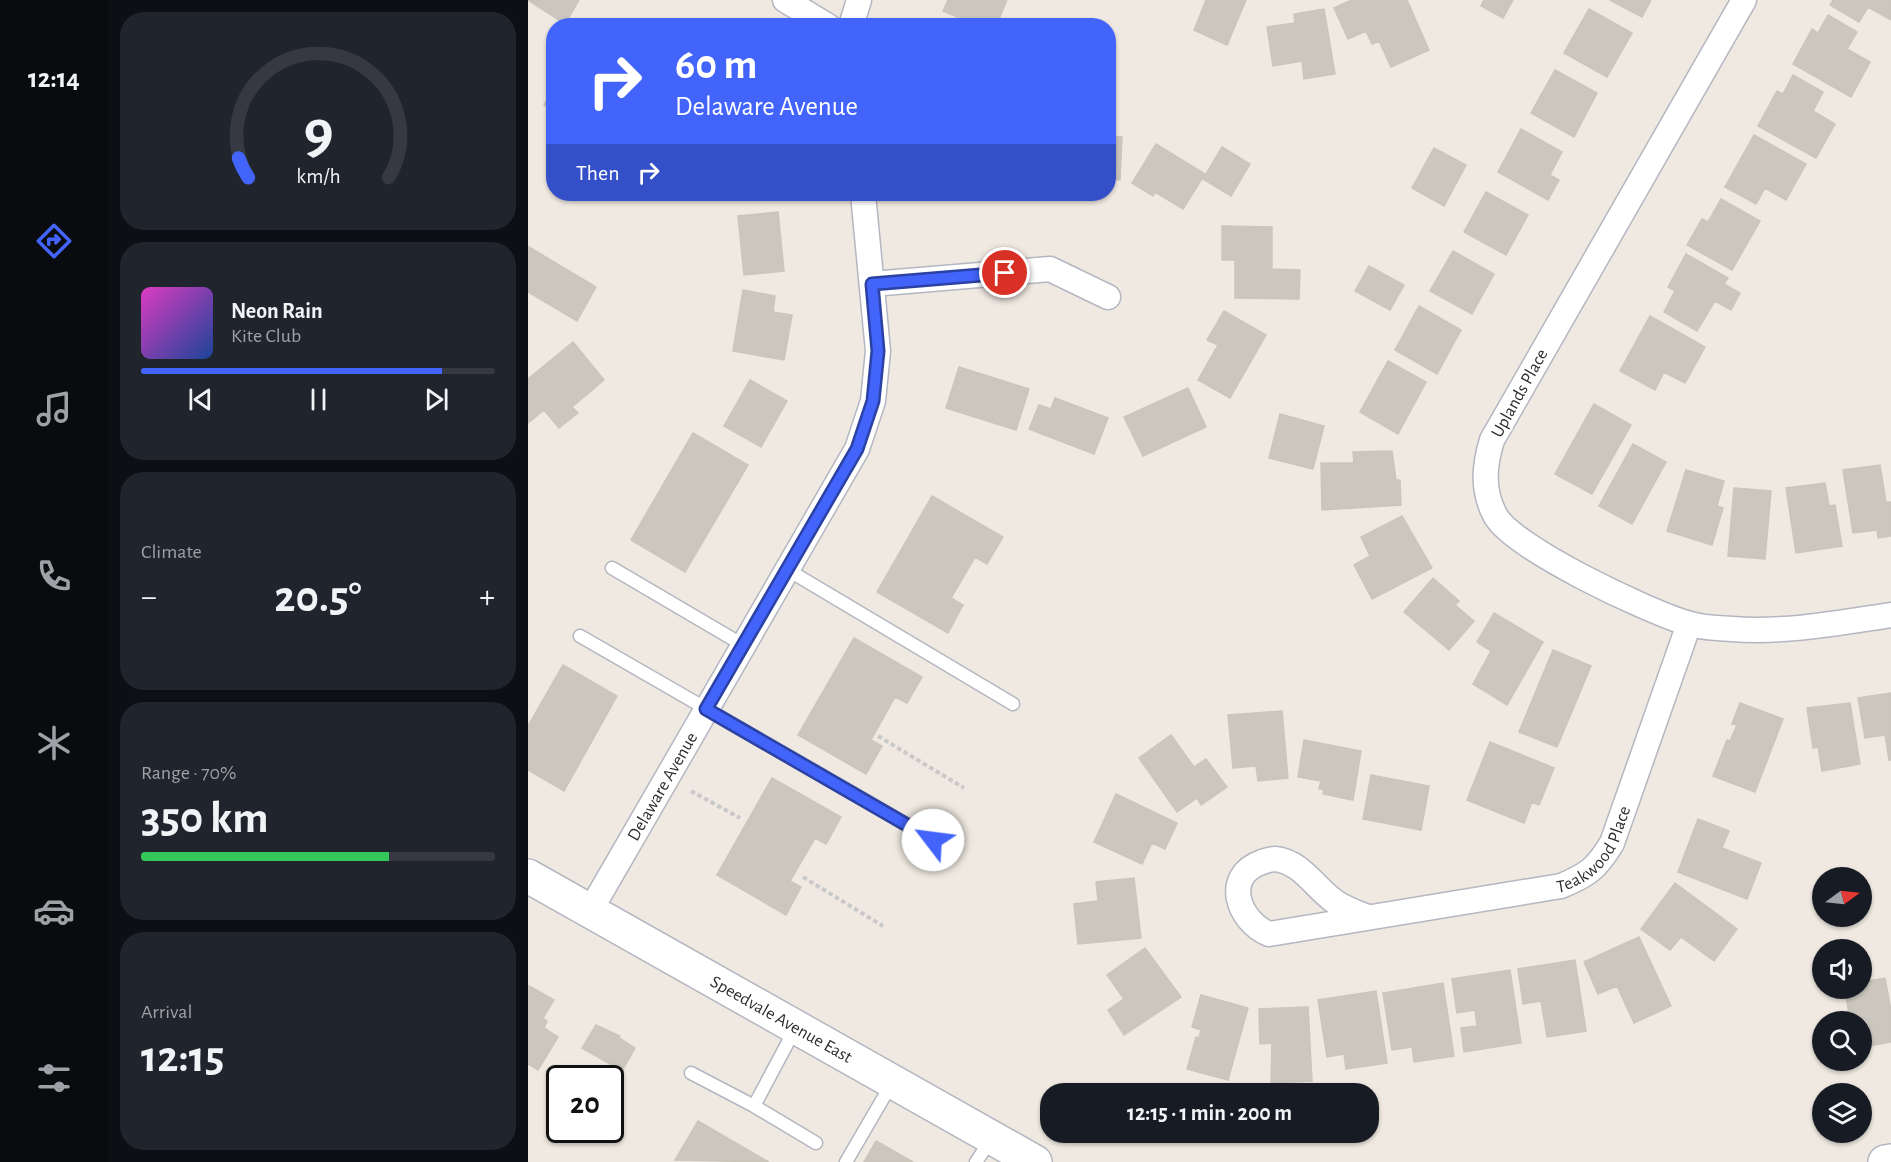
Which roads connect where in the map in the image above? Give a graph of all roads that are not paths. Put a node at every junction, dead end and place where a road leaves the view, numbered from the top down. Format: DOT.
graph roads {
  1 [pos="785,0"];
  2 [pos="859,0"];
  3 [pos="1744,0"];
  4 [pos="815,18"];
  5 [pos="853,18"];
  6 [pos="864,201"];
  7 [pos="872,284"];
  8 [pos="1108,297"];
  9 [pos="612,568"];
  10 [pos="788,570"];
  11 [pos="1891,615"];
  12 [pos="1689,624"];
  13 [pos="580,636"];
  14 [pos="743,645"];
  15 [pos="1013,704"];
  16 [pos="706,709"];
  17 [pos="933,840"];
  18 [pos="528,876"];
  19 [pos="590,911"];
  20 [pos="1368,917"];
  21 [pos="797,1026"];
  22 [pos="691,1073"];
  23 [pos="894,1080"];
  24 [pos="754,1106"];
  25 [pos="816,1143"];
  26 [pos="984,1150"];
  27 [pos="1891,1161"];
  28 [pos="846,1162"];
  29 [pos="1034,1162"];
  30 [pos="1885,1162"];
  1 -- 4 [label="street"];
  2 -- 5 [label="street"];
  3 -- 12 [label="street, Uplands Place"];
  6 -- 7 [label="street, Delaware Avenue"];
  7 -- 8 [label="street"];
  7 -- 10 [label="street, Delaware Avenue"];
  9 -- 14 [label="lane"];
  10 -- 14 [label="street, Delaware Avenue"];
  10 -- 15 [label="lane"];
  11 -- 12 [label="street, Uplands Place"];
  12 -- 20 [label="street, Teakwood Place"];
  13 -- 16 [label="lane"];
  14 -- 16 [label="street, Delaware Avenue"];
  16 -- 17 [label="lane"];
  16 -- 19 [label="street, Delaware Avenue"];
  18 -- 19 [label="main road, Speedvale Avenue East"];
  19 -- 21 [label="main road, Speedvale Avenue East"];
  20 -- 20 [label="street, Teakwood Place"];
  21 -- 23 [label="main road, Speedvale Avenue East"];
  21 -- 24 [label="lane"];
  22 -- 24 [label="lane"];
  23 -- 26 [label="main road, Speedvale Avenue East"];
  23 -- 28 [label="lane"];
  24 -- 25 [label="lane"];
  26 -- 29 [label="main road, Speedvale Avenue East"];
  27 -- 30 [label="main road"];
}
